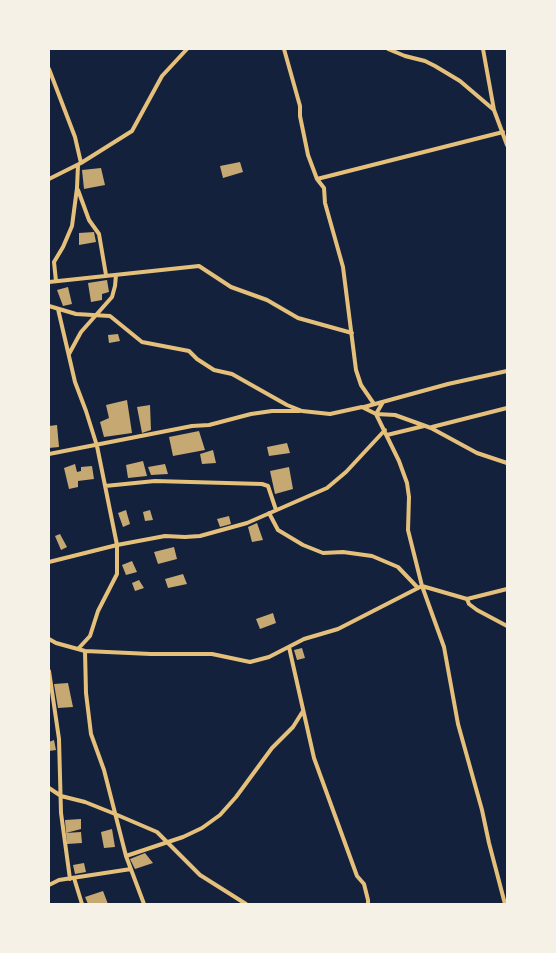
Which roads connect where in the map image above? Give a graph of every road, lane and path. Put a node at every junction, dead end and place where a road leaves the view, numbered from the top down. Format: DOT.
graph roads {
  1 [pos="187,49"];
  2 [pos="284,49"];
  3 [pos="388,49"];
  4 [pos="483,49"];
  5 [pos="49,69"];
  6 [pos="494,110"];
  7 [pos="503,132"];
  8 [pos="507,144"];
  9 [pos="80,164"];
  10 [pos="49,179"];
  11 [pos="317,179"];
  12 [pos="77,188"];
  13 [pos="106,275"];
  14 [pos="116,275"];
  15 [pos="56,281"];
  16 [pos="49,282"];
  17 [pos="49,306"];
  18 [pos="58,309"];
  19 [pos="98,314"];
  20 [pos="352,333"];
  21 [pos="69,354"];
  22 [pos="507,371"];
  23 [pos="383,402"];
  24 [pos="374,404"];
  25 [pos="362,408"];
  26 [pos="507,408"];
  27 [pos="302,411"];
  28 [pos="376,414"];
  29 [pos="425,425"];
  30 [pos="431,428"];
  31 [pos="384,430"];
  32 [pos="387,435"];
  33 [pos="96,446"];
  34 [pos="49,454"];
  35 [pos="507,463"];
  36 [pos="105,486"];
  37 [pos="276,510"];
  38 [pos="270,513"];
  39 [pos="117,545"];
  40 [pos="49,562"];
  41 [pos="420,587"];
  42 [pos="507,588"];
  43 [pos="467,599"];
  44 [pos="507,626"];
  45 [pos="49,639"];
  46 [pos="289,647"];
  47 [pos="78,649"];
  48 [pos="85,651"];
  49 [pos="49,671"];
  50 [pos="303,711"];
  51 [pos="49,788"];
  52 [pos="61,796"];
  53 [pos="115,814"];
  54 [pos="168,842"];
  55 [pos="126,856"];
  56 [pos="131,869"];
  57 [pos="72,878"];
  58 [pos="49,885"];
  59 [pos="82,904"];
  60 [pos="144,904"];
  61 [pos="246,904"];
  62 [pos="368,904"];
  63 [pos="505,904"];
  1 -- 9 [label="street"];
  2 -- 11 [label="street"];
  3 -- 6 [label="street"];
  4 -- 6 [label="street"];
  5 -- 9 [label="street"];
  6 -- 7 [label="street"];
  7 -- 8 [label="street"];
  7 -- 11 [label="street"];
  9 -- 10 [label="street"];
  9 -- 12 [label="street"];
  11 -- 20 [label="street"];
  12 -- 13 [label="street"];
  12 -- 15 [label="street"];
  13 -- 14 [label="street"];
  13 -- 15 [label="street"];
  14 -- 19 [label="street"];
  14 -- 20 [label="street"];
  15 -- 16 [label="street"];
  17 -- 18 [label="street"];
  18 -- 19 [label="street"];
  18 -- 21 [label="street"];
  19 -- 21 [label="street"];
  19 -- 27 [label="street"];
  20 -- 24 [label="street"];
  21 -- 33 [label="street"];
  22 -- 23 [label="street"];
  23 -- 24 [label="street"];
  23 -- 28 [label="street"];
  24 -- 25 [label="street"];
  25 -- 27 [label="street"];
  25 -- 28 [label="street"];
  26 -- 30 [label="street"];
  27 -- 33 [label="street"];
  28 -- 29 [label="street"];
  28 -- 31 [label="street"];
  29 -- 30 [label="street"];
  29 -- 32 [label="street"];
  30 -- 35 [label="street"];
  31 -- 32 [label="street"];
  31 -- 37 [label="street"];
  32 -- 41 [label="street"];
  33 -- 34 [label="street"];
  33 -- 36 [label="street"];
  36 -- 37 [label="street"];
  36 -- 39 [label="street"];
  37 -- 38 [label="street"];
  38 -- 39 [label="street"];
  38 -- 41 [label="street"];
  39 -- 40 [label="street"];
  39 -- 47 [label="street"];
  41 -- 43 [label="street"];
  41 -- 46 [label="street"];
  41 -- 63 [label="street"];
  42 -- 43 [label="street"];
  43 -- 44 [label="street"];
  45 -- 47 [label="street"];
  46 -- 48 [label="street"];
  46 -- 50 [label="street"];
  47 -- 48 [label="street"];
  48 -- 53 [label="street"];
  49 -- 52 [label="street"];
  50 -- 54 [label="street"];
  50 -- 62 [label="street"];
  51 -- 52 [label="street"];
  52 -- 53 [label="street"];
  52 -- 57 [label="street"];
  53 -- 54 [label="street"];
  53 -- 55 [label="street"];
  54 -- 55 [label="street"];
  54 -- 61 [label="street"];
  55 -- 56 [label="street"];
  56 -- 57 [label="street"];
  56 -- 60 [label="street"];
  57 -- 58 [label="street"];
  57 -- 59 [label="street"];
}
